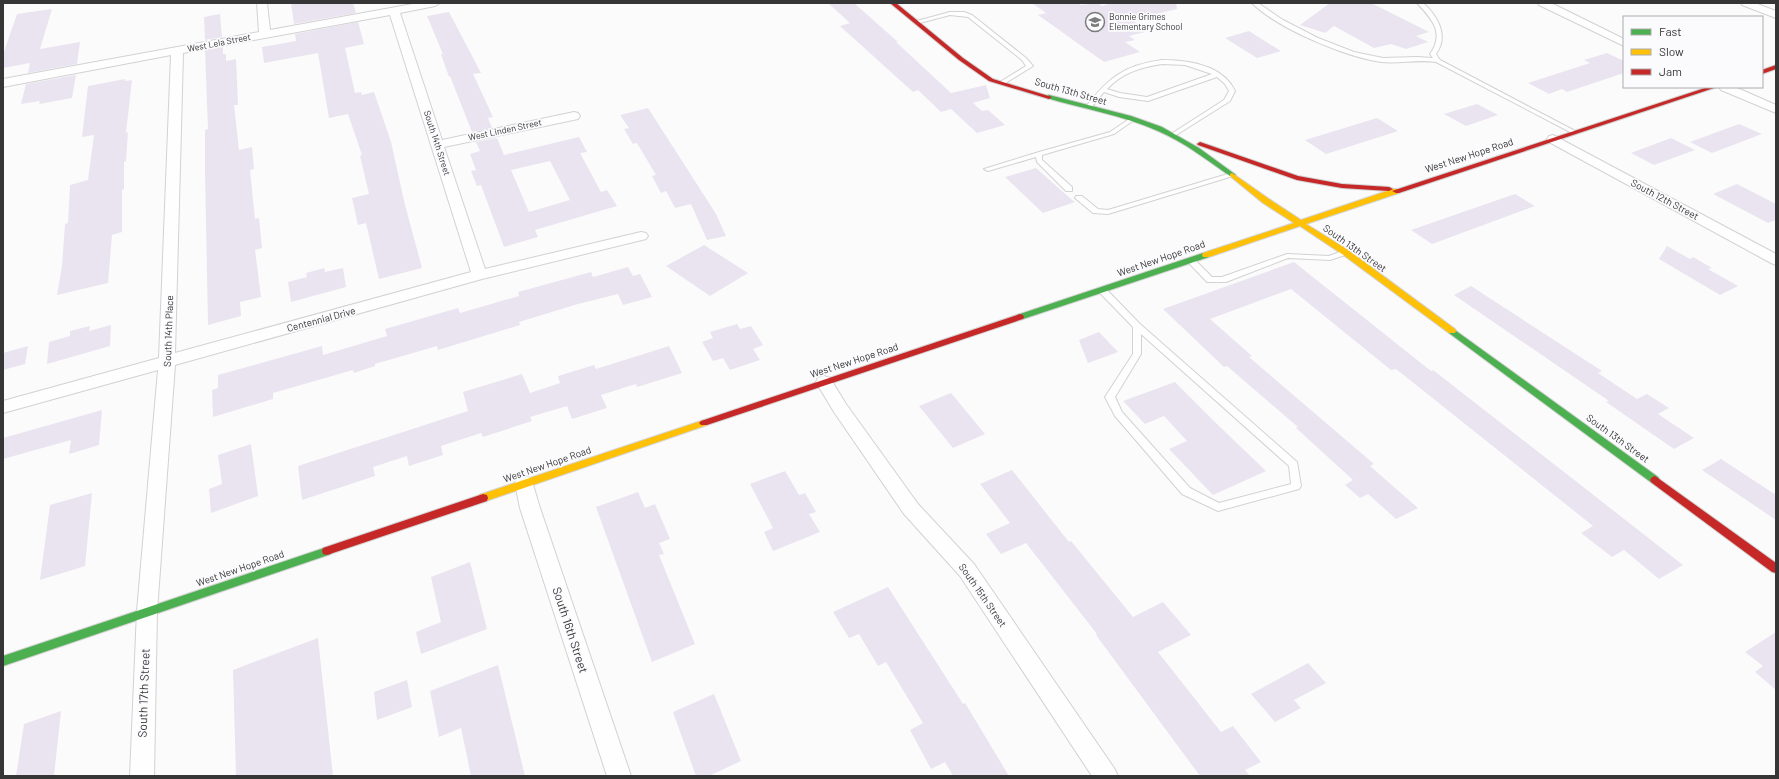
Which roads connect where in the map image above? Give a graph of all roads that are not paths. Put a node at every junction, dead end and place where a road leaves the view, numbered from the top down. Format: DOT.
graph roads {
  1 [pos="262,3"];
  2 [pos="435,3"];
  3 [pos="893,3"];
  4 [pos="1255,3"];
  5 [pos="1420,3"];
  6 [pos="1543,3"];
  7 [pos="1746,3"];
  8 [pos="394,11"];
  9 [pos="1776,15"];
  10 [pos="916,22"];
  11 [pos="266,34"];
  12 [pos="1623,43"];
  13 [pos="177,51"];
  14 [pos="1438,61"];
  15 [pos="1776,67"];
  16 [pos="1763,72"];
  17 [pos="1219,74"];
  18 [pos="3,83"];
  19 [pos="1002,83"];
  20 [pos="1711,88"];
  21 [pos="1727,88"];
  22 [pos="1104,90"];
  23 [pos="1088,108"];
  24 [pos="1776,109"];
  25 [pos="574,116"];
  26 [pos="1132,120"];
  27 [pos="1574,132"];
  28 [pos="1172,135"];
  29 [pos="1553,139"];
  30 [pos="437,145"];
  31 [pos="1041,153"];
  32 [pos="988,169"];
  33 [pos="1231,175"];
  34 [pos="1069,189"];
  35 [pos="1400,190"];
  36 [pos="1079,198"];
  37 [pos="1299,223"];
  38 [pos="640,236"];
  39 [pos="1345,252"];
  40 [pos="1190,260"];
  41 [pos="1776,260"];
  42 [pos="479,275"];
  43 [pos="1102,290"];
  44 [pos="1137,326"];
  45 [pos="167,362"];
  46 [pos="824,382"];
  47 [pos="3,407"];
  48 [pos="524,483"];
  49 [pos="1776,569"];
  50 [pos="147,611"];
  51 [pos="3,661"];
  52 [pos="142,776"];
  53 [pos="619,776"];
  54 [pos="1106,776"];
  1 -- 11 [label="street"];
  2 -- 8 [label="street, West Lela Street"];
  3 -- 10 [label="main road, South 13th Street"];
  4 -- 14 [label="lane"];
  5 -- 14 [label="lane"];
  6 -- 12 [label="street"];
  7 -- 9 [label="street"];
  8 -- 11 [label="street, West Lela Street"];
  8 -- 30 [label="street, South 14th Street"];
  10 -- 19 [label="main road, South 13th Street"];
  10 -- 19 [label="lane"];
  11 -- 13 [label="street, West Lela Street"];
  13 -- 18 [label="street, West Lela Street"];
  13 -- 45 [label="street, South 14th Place"];
  14 -- 27 [label="lane"];
  15 -- 16 [label="main road"];
  17 -- 22 [label="lane"];
  17 -- 22 [label="lane"];
  17 -- 28 [label="lane"];
  19 -- 23 [label="main road, South 13th Street"];
  20 -- 27 [label="main road, West New Hope Road"];
  21 -- 24 [label="street"];
  22 -- 23 [label="lane"];
  23 -- 26 [label="main road, South 13th Street"];
  25 -- 30 [label="street, West Linden Street"];
  26 -- 28 [label="main road, South 13th Street"];
  26 -- 31 [label="lane"];
  27 -- 29 [label="main road, West New Hope Road"];
  28 -- 33 [label="main road, South 13th Street"];
  28 -- 35 [label="main road"];
  29 -- 35 [label="main road, West New Hope Road"];
  29 -- 41 [label="street, South 12th Street"];
  30 -- 42 [label="street, South 14th Street"];
  31 -- 32 [label="lane"];
  31 -- 34 [label="lane"];
  33 -- 36 [label="lane"];
  33 -- 37 [label="main road, South 13th Street"];
  35 -- 37 [label="main road, West New Hope Road"];
  37 -- 39 [label="main road, South 13th Street"];
  37 -- 40 [label="main road, West New Hope Road"];
  38 -- 42 [label="street, Centennial Drive"];
  39 -- 40 [label="lane"];
  39 -- 49 [label="main road, South 13th Street"];
  40 -- 43 [label="main road, West New Hope Road"];
  42 -- 45 [label="street, Centennial Drive"];
  43 -- 44 [label="lane"];
  43 -- 46 [label="main road, West New Hope Road"];
  44 -- 44 [label="lane"];
  45 -- 47 [label="street, Centennial Drive"];
  45 -- 50 [label="street, South 14th Place"];
  46 -- 48 [label="main road, West New Hope Road"];
  46 -- 54 [label="street, South 15th Street"];
  48 -- 50 [label="main road, West New Hope Road"];
  48 -- 53 [label="street, South 16th Street"];
  50 -- 51 [label="main road, West New Hope Road"];
  50 -- 52 [label="street, South 17th Street"];
}
